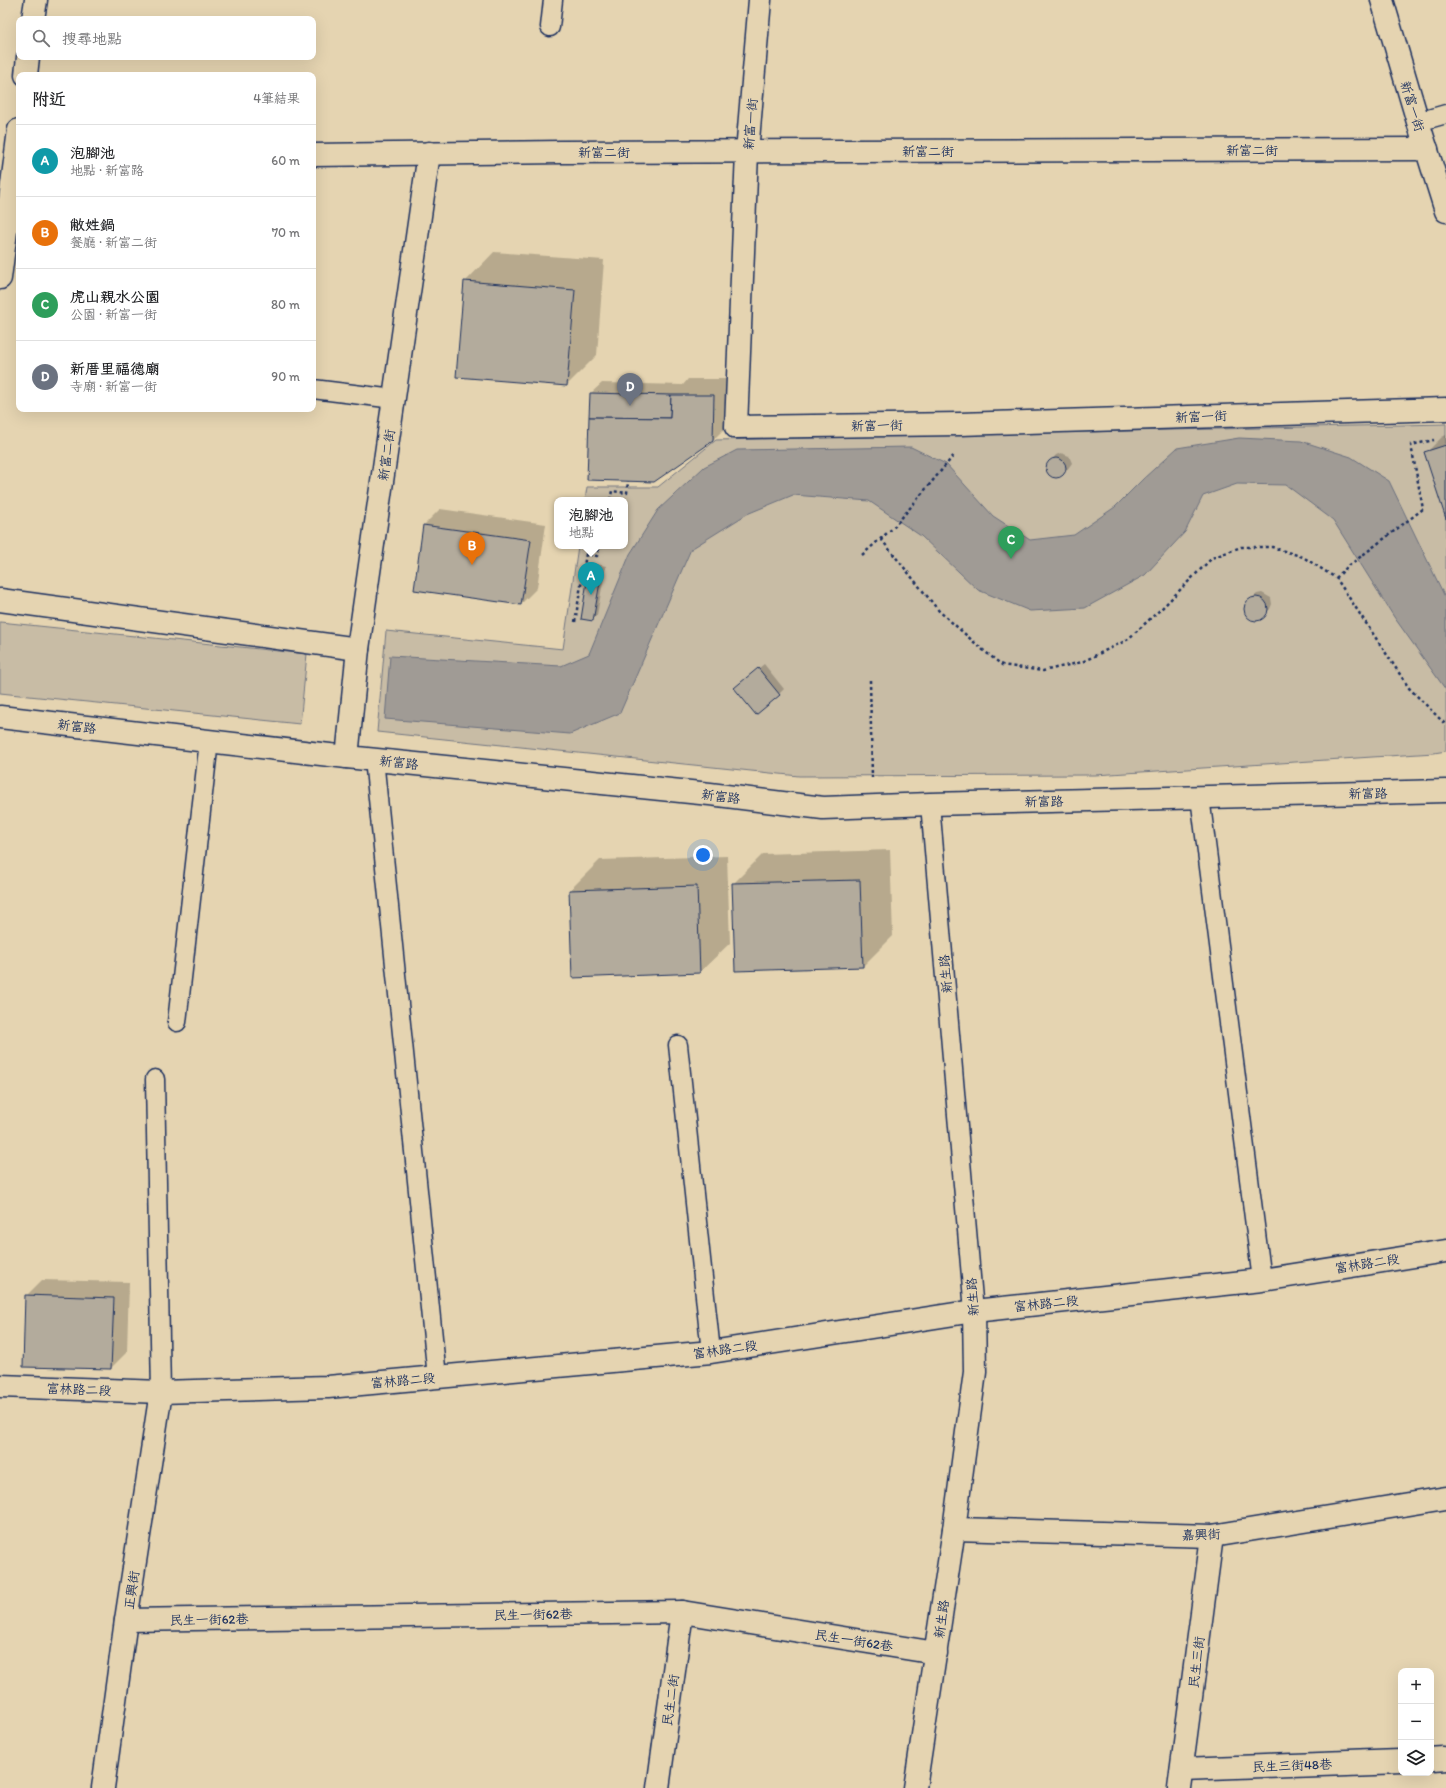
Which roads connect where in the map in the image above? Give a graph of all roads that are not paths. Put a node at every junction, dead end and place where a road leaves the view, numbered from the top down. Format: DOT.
graph roads {
  1 [pos="36,0"];
  2 [pos="552,0"];
  3 [pos="760,0"];
  4 [pos="1382,0"];
  5 [pos="33,16"];
  6 [pos="550,27"];
  7 [pos="28,60"];
  8 [pos="26,72"];
  9 [pos="1446,114"];
  10 [pos="1418,122"];
  11 [pos="1428,149"];
  12 [pos="747,152"];
  13 [pos="16,153"];
  14 [pos="429,153"];
  15 [pos="316,155"];
  16 [pos="1446,211"];
  17 [pos="0,278"];
  18 [pos="316,389"];
  19 [pos="394,399"];
  20 [pos="1446,409"];
  21 [pos="0,600"];
  22 [pos="358,649"];
  23 [pos="0,717"];
  24 [pos="209,741"];
  25 [pos="347,757"];
  26 [pos="374,759"];
  27 [pos="1446,791"];
  28 [pos="1200,797"];
  29 [pos="930,804"];
  30 [pos="177,1022"];
  31 [pos="678,1044"];
  32 [pos="155,1079"];
  33 [pos="1446,1251"];
  34 [pos="1262,1280"];
  35 [pos="974,1310"];
  36 [pos="711,1352"];
  37 [pos="437,1377"];
  38 [pos="0,1386"];
  39 [pos="162,1392"];
  40 [pos="1446,1498"];
  41 [pos="954,1529"];
  42 [pos="1212,1536"];
  43 [pos="682,1612"];
  44 [pos="126,1620"];
  45 [pos="936,1653"];
  46 [pos="1446,1759"];
  47 [pos="1434,1760"];
  48 [pos="1398,1761"];
  49 [pos="1180,1778"];
  50 [pos="103,1788"];
  51 [pos="658,1788"];
  52 [pos="915,1788"];
  1 -- 5 [label="street"];
  2 -- 6 [label="lane"];
  3 -- 12 [label="street, 新富一街"];
  4 -- 10 [label="street, 新富一街"];
  7 -- 8 [label="street"];
  9 -- 10 [label="lane"];
  10 -- 11 [label="street, 新富一街"];
  11 -- 12 [label="street, 新富二街"];
  11 -- 16 [label="street, 新富一街"];
  12 -- 14 [label="street, 新富二街"];
  12 -- 20 [label="street, 新富一街"];
  13 -- 17 [label="street"];
  14 -- 15 [label="street, 新富二街"];
  14 -- 19 [label="street, 新富二街"];
  18 -- 19 [label="lane"];
  19 -- 22 [label="street, 新富二街"];
  21 -- 22 [label="street"];
  22 -- 25 [label="street, 新富二街"];
  23 -- 24 [label="street, 新富路"];
  24 -- 25 [label="street, 新富路"];
  24 -- 30 [label="lane"];
  25 -- 26 [label="street, 新富路"];
  26 -- 29 [label="street, 新富路"];
  26 -- 37 [label="lane"];
  27 -- 28 [label="street, 新富路"];
  28 -- 29 [label="street, 新富路"];
  28 -- 34 [label="lane"];
  29 -- 35 [label="lane, 新生路"];
  31 -- 36 [label="lane"];
  32 -- 39 [label="lane"];
  33 -- 34 [label="street, 富林路二段"];
  34 -- 35 [label="street, 富林路二段"];
  35 -- 36 [label="street, 富林路二段"];
  35 -- 41 [label="street, 新生路"];
  36 -- 37 [label="street, 富林路二段"];
  37 -- 39 [label="street, 富林路二段"];
  38 -- 39 [label="street, 富林路二段"];
  39 -- 44 [label="street, 正興街"];
  40 -- 42 [label="street, 嘉興街"];
  41 -- 42 [label="street, 嘉興街"];
  41 -- 45 [label="street, 新生路"];
  42 -- 49 [label="street, 民生三街"];
  43 -- 44 [label="street, 民生一街62巷"];
  43 -- 45 [label="street, 民生一街62巷"];
  43 -- 51 [label="street, 民生二街"];
  44 -- 50 [label="street, 正興街"];
  45 -- 52 [label="street, 新生路"];
  46 -- 47 [label="street"];
  48 -- 49 [label="street, 民生三街48巷"];
}
